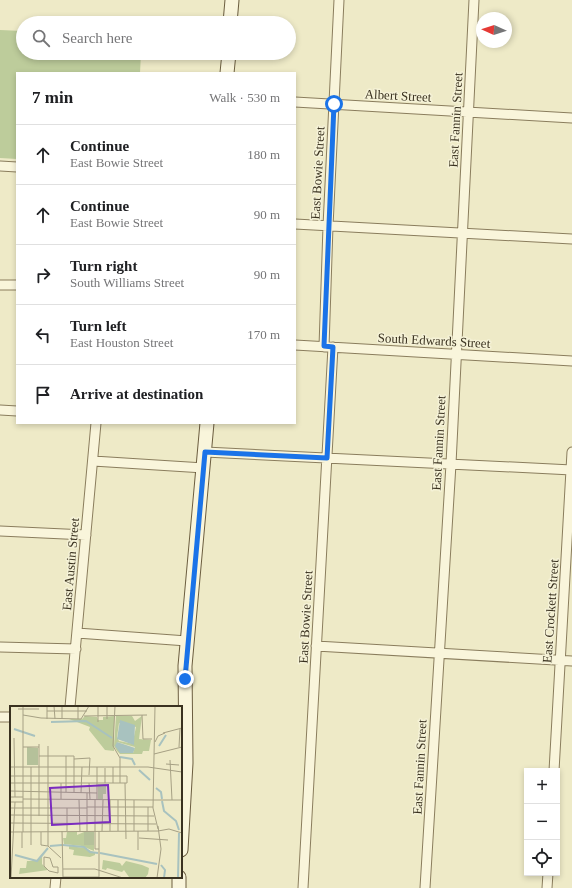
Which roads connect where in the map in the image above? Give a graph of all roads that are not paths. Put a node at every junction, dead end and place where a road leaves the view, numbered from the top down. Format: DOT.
graph roads {
  1 [pos="232,0"];
  2 [pos="339,0"];
  3 [pos="474,0"];
  4 [pos="231,16"];
  5 [pos="228,60"];
  6 [pos="227,72"];
  7 [pos="296,102"];
  8 [pos="334,104"];
  9 [pos="469,112"];
  10 [pos="572,118"];
  11 [pos="0,166"];
  12 [pos="16,167"];
  13 [pos="296,224"];
  14 [pos="328,226"];
  15 [pos="463,233"];
  16 [pos="572,239"];
  17 [pos="0,285"];
  18 [pos="16,285"];
  19 [pos="296,345"];
  20 [pos="328,347"];
  21 [pos="456,354"];
  22 [pos="572,361"];
  23 [pos="0,410"];
  24 [pos="16,411"];
  25 [pos="96,424"];
  26 [pos="207,424"];
  27 [pos="205,452"];
  28 [pos="572,452"];
  29 [pos="327,458"];
  30 [pos="93,461"];
  31 [pos="451,464"];
  32 [pos="204,468"];
  33 [pos="572,470"];
  34 [pos="0,531"];
  35 [pos="86,535"];
  36 [pos="77,633"];
  37 [pos="187,641"];
  38 [pos="316,646"];
  39 [pos="0,647"];
  40 [pos="76,649"];
  41 [pos="439,653"];
  42 [pos="560,660"];
  43 [pos="572,661"];
  44 [pos="70,706"];
  45 [pos="183,729"];
  46 [pos="554,768"];
  47 [pos="182,832"];
  48 [pos="548,876"];
  49 [pos="56,878"];
  50 [pos="55,888"];
  51 [pos="303,888"];
  52 [pos="425,888"];
  53 [pos="547,888"];
  1 -- 4 [label="main road"];
  2 -- 8 [label="street, East Bowie Street"];
  3 -- 9 [label="street, East Fannin Street"];
  5 -- 6 [label="main road"];
  7 -- 8 [label="street, Albert Street"];
  8 -- 9 [label="street, Albert Street"];
  8 -- 14 [label="street, East Bowie Street"];
  9 -- 10 [label="street, Albert Street"];
  9 -- 15 [label="street, East Fannin Street"];
  11 -- 12 [label="street"];
  13 -- 14 [label="street"];
  14 -- 15 [label="street"];
  14 -- 20 [label="street, East Bowie Street"];
  15 -- 16 [label="street"];
  15 -- 21 [label="street, East Fannin Street"];
  17 -- 18 [label="street"];
  19 -- 20 [label="street, South Edwards Street"];
  20 -- 21 [label="street, South Edwards Street"];
  20 -- 29 [label="street, East Bowie Street"];
  21 -- 22 [label="street, South Edwards Street"];
  21 -- 31 [label="street, East Fannin Street"];
  23 -- 24 [label="street"];
  25 -- 30 [label="street, East Austin Street"];
  26 -- 27 [label="main road"];
  27 -- 29 [label="street"];
  27 -- 32 [label="main road"];
  28 -- 33 [label="street, East Crockett Street"];
  29 -- 31 [label="street"];
  29 -- 38 [label="street, East Bowie Street"];
  30 -- 32 [label="street"];
  30 -- 35 [label="street, East Austin Street"];
  31 -- 33 [label="street"];
  31 -- 41 [label="street, East Fannin Street"];
  32 -- 37 [label="main road"];
  33 -- 42 [label="street, East Crockett Street"];
  34 -- 35 [label="street"];
  35 -- 36 [label="street, East Austin Street"];
  36 -- 37 [label="street"];
  36 -- 40 [label="street, East Austin Street"];
  37 -- 45 [label="main road"];
  38 -- 41 [label="street"];
  38 -- 51 [label="street, East Bowie Street"];
  39 -- 40 [label="street"];
  40 -- 44 [label="street, East Austin Street"];
  41 -- 42 [label="street"];
  41 -- 52 [label="street, East Fannin Street"];
  42 -- 43 [label="street"];
  42 -- 46 [label="street, East Crockett Street"];
  45 -- 47 [label="main road"];
  48 -- 53 [label="street"];
  49 -- 50 [label="street"];
}
